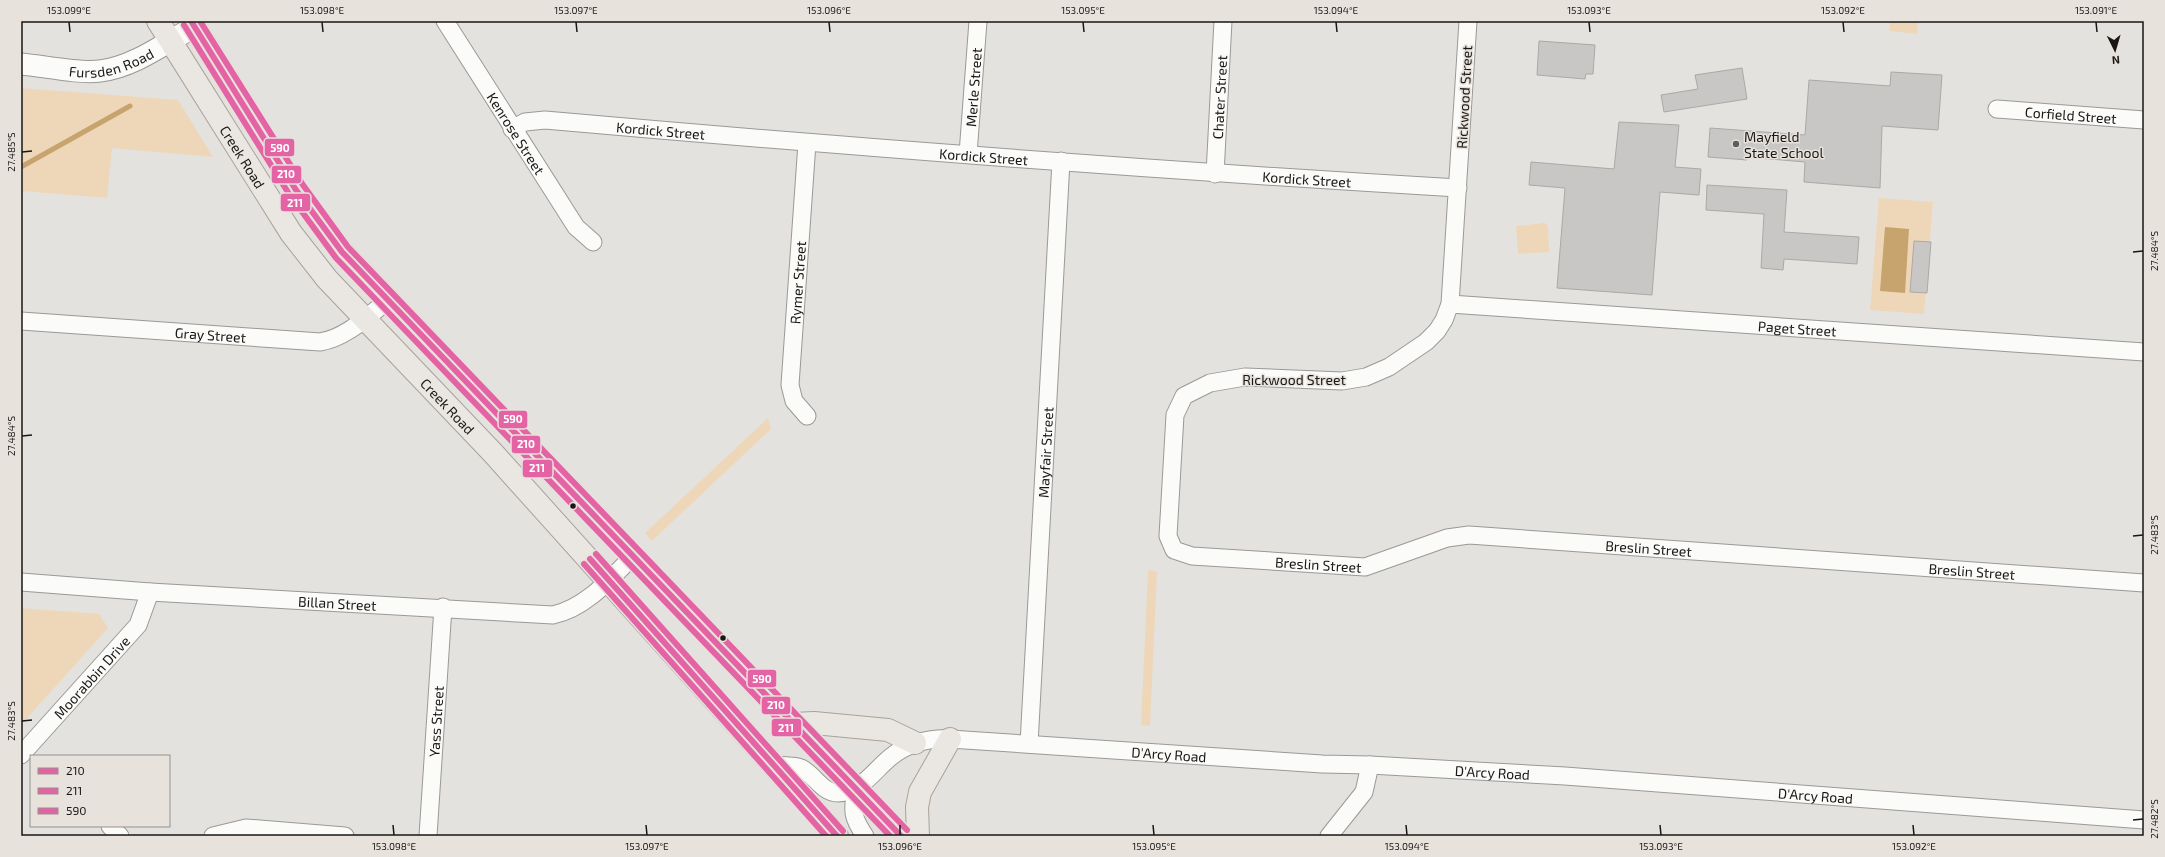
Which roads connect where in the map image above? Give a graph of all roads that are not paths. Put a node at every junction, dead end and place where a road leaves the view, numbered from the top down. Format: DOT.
graph roads {
  1 [pos="158,21"];
  2 [pos="445,21"];
  3 [pos="978,21"];
  4 [pos="1223,21"];
  5 [pos="1468,21"];
  6 [pos="192,24"];
  7 [pos="170,40"];
  8 [pos="21,64"];
  9 [pos="1998,109"];
  10 [pos="2144,120"];
  11 [pos="512,129"];
  12 [pos="807,143"];
  13 [pos="968,154"];
  14 [pos="1061,161"];
  15 [pos="1215,174"];
  16 [pos="1458,188"];
  17 [pos="593,242"];
  18 [pos="387,301"];
  19 [pos="1450,304"];
  20 [pos="365,318"];
  21 [pos="21,321"];
  22 [pos="2144,352"];
  23 [pos="807,416"];
  24 [pos="1168,536"];
  25 [pos="634,556"];
  26 [pos="609,580"];
  27 [pos="21,582"];
  28 [pos="2144,584"];
  29 [pos="150,592"];
  30 [pos="443,607"];
  31 [pos="794,724"];
  32 [pos="950,739"];
  33 [pos="915,743"];
  34 [pos="1029,744"];
  35 [pos="27,753"];
  36 [pos="1370,764"];
  37 [pos="773,765"];
  38 [pos="856,789"];
  39 [pos="2144,820"];
  40 [pos="111,827"];
  41 [pos="120,836"];
  42 [pos="213,836"];
  43 [pos="345,836"];
  44 [pos="428,836"];
  45 [pos="838,836"];
  46 [pos="865,836"];
  47 [pos="901,836"];
  48 [pos="918,836"];
  49 [pos="1329,836"];
  1 -- 7 [label="main road, Creek Road"];
  2 -- 11 [label="street, Kenrose Street"];
  3 -- 13 [label="street, Merle Street"];
  4 -- 15 [label="street, Chater Street"];
  5 -- 16 [label="street, Rickwood Street"];
  6 -- 7 [label="street, Fursden Road"];
  6 -- 18 [label="main road, Creek Road"];
  7 -- 8 [label="street, Fursden Road"];
  7 -- 20 [label="main road, Creek Road"];
  9 -- 10 [label="street, Corfield Street"];
  11 -- 12 [label="street, Kordick Street"];
  11 -- 17 [label="street, Kenrose Street"];
  12 -- 13 [label="street, Kordick Street"];
  12 -- 23 [label="street, Rymer Street"];
  13 -- 14 [label="street, Kordick Street"];
  14 -- 15 [label="street, Kordick Street"];
  14 -- 34 [label="street, Mayfair Street"];
  15 -- 16 [label="street, Kordick Street"];
  16 -- 19 [label="street, Rickwood Street"];
  18 -- 20 [label="street, Gray Street"];
  18 -- 25 [label="main road, Creek Road"];
  19 -- 22 [label="street, Paget Street"];
  19 -- 24 [label="street, Rickwood Street"];
  20 -- 21 [label="street, Gray Street"];
  20 -- 26 [label="main road, Creek Road"];
  24 -- 28 [label="street, Breslin Street"];
  25 -- 26 [label="street, Billan Street"];
  25 -- 31 [label="main road, Creek Road"];
  26 -- 30 [label="street, Billan Street"];
  26 -- 37 [label="main road, Creek Road"];
  27 -- 29 [label="street, Billan Street"];
  29 -- 30 [label="street, Billan Street"];
  29 -- 35 [label="street, Moorabbin Drive"];
  30 -- 44 [label="street, Yass Street"];
  31 -- 33 [label="main road"];
  31 -- 38 [label="main road, Creek Road"];
  32 -- 33 [label="street, D'Arcy Road"];
  32 -- 34 [label="street, D'Arcy Road"];
  32 -- 48 [label="main road"];
  33 -- 38 [label="street, D'Arcy Road"];
  34 -- 36 [label="street, D'Arcy Road"];
  36 -- 39 [label="street, D'Arcy Road"];
  36 -- 49 [label="street"];
  37 -- 38 [label="street"];
  37 -- 45 [label="main road, Creek Road"];
  38 -- 46 [label="street"];
  38 -- 47 [label="main road, Creek Road"];
  40 -- 41 [label="street"];
  42 -- 43 [label="street"];
}
